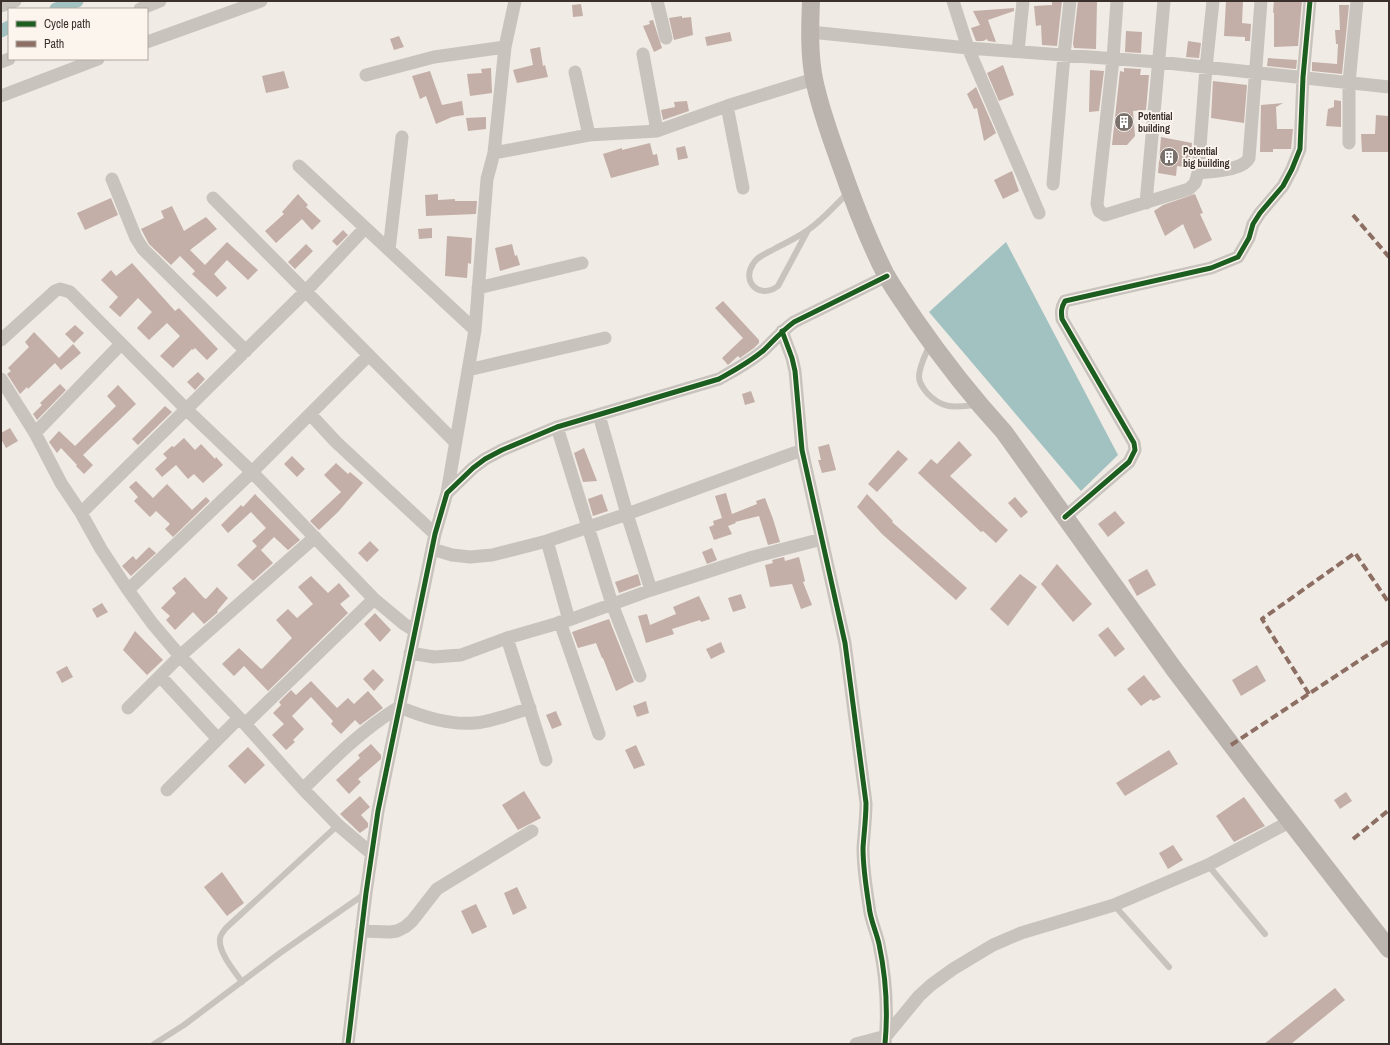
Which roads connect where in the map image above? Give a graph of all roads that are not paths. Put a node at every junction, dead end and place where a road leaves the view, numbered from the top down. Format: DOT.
graph roads {
  1 [pos="15,1"];
  2 [pos="160,1"];
  3 [pos="261,1"];
  4 [pos="514,1"];
  5 [pos="657,1"];
  6 [pos="811,1"];
  7 [pos="953,1"];
  8 [pos="1023,1"];
  9 [pos="1070,1"];
  10 [pos="1118,1"];
  11 [pos="1164,1"];
  12 [pos="1213,1"];
  13 [pos="1261,1"];
  14 [pos="1310,1"];
  15 [pos="1357,1"];
  16 [pos="1,6"];
  17 [pos="142,8"];
  18 [pos="810,32"];
  19 [pos="666,38"];
  20 [pos="148,42"];
  21 [pos="505,47"];
  22 [pos="968,48"];
  23 [pos="1018,51"];
  24 [pos="643,54"];
  25 [pos="1064,55"];
  26 [pos="1113,59"];
  27 [pos="95,60"];
  28 [pos="1158,62"];
  29 [pos="1206,68"];
  30 [pos="575,72"];
  31 [pos="1255,72"];
  32 [pos="366,75"];
  33 [pos="1303,77"];
  34 [pos="814,79"];
  35 [pos="1349,82"];
  36 [pos="1389,87"];
  37 [pos="1,96"];
  38 [pos="727,106"];
  39 [pos="657,131"];
  40 [pos="589,135"];
  41 [pos="402,137"];
  42 [pos="1349,143"];
  43 [pos="494,153"];
  44 [pos="299,166"];
  45 [pos="1198,173"];
  46 [pos="112,179"];
  47 [pos="1053,184"];
  48 [pos="743,188"];
  49 [pos="850,192"];
  50 [pos="213,198"];
  51 [pos="1146,203"];
  52 [pos="1039,213"];
  53 [pos="365,228"];
  54 [pos="808,230"];
  55 [pos="389,250"];
  56 [pos="582,263"];
  57 [pos="887,276"];
  58 [pos="478,288"];
  59 [pos="305,292"];
  60 [pos="475,330"];
  61 [pos="782,331"];
  62 [pos="605,338"];
  63 [pos="1,340"];
  64 [pos="931,342"];
  65 [pos="122,344"];
  66 [pos="246,351"];
  67 [pos="369,355"];
  68 [pos="468,370"];
  69 [pos="1,378"];
  70 [pos="979,405"];
  71 [pos="187,410"];
  72 [pos="310,414"];
  73 [pos="599,415"];
  74 [pos="557,427"];
  75 [pos="35,433"];
  76 [pos="455,442"];
  77 [pos="802,450"];
  78 [pos="252,472"];
  79 [pos="448,493"];
  80 [pos="82,513"];
  81 [pos="627,514"];
  82 [pos="1065,517"];
  83 [pos="587,528"];
  84 [pos="435,534"];
  85 [pos="315,537"];
  86 [pos="822,539"];
  87 [pos="546,541"];
  88 [pos="432,549"];
  89 [pos="128,590"];
  90 [pos="651,590"];
  91 [pos="374,599"];
  92 [pos="612,604"];
  93 [pos="564,621"];
  94 [pos="415,631"];
  95 [pos="507,638"];
  96 [pos="410,653"];
  97 [pos="180,656"];
  98 [pos="160,676"];
  99 [pos="640,676"];
  100 [pos="399,707"];
  101 [pos="128,708"];
  102 [pos="530,708"];
  103 [pos="242,721"];
  104 [pos="599,734"];
  105 [pos="218,739"];
  106 [pos="546,760"];
  107 [pos="303,789"];
  108 [pos="167,790"];
  109 [pos="1291,822"];
  110 [pos="338,824"];
  111 [pos="532,831"];
  112 [pos="372,854"];
  113 [pos="1208,865"];
  114 [pos="366,893"];
  115 [pos="1114,905"];
  116 [pos="361,931"];
  117 [pos="1265,934"];
  118 [pos="1389,949"];
  119 [pos="1169,967"];
  120 [pos="242,982"];
  121 [pos="885,1040"];
  122 [pos="154,1044"];
  123 [pos="348,1044"];
  124 [pos="856,1044"];
  1 -- 16 [label="street"];
  2 -- 17 [label="street"];
  3 -- 20 [label="street"];
  4 -- 21 [label="street"];
  5 -- 19 [label="street"];
  6 -- 18 [label="main road"];
  7 -- 22 [label="street"];
  8 -- 23 [label="street"];
  9 -- 25 [label="street"];
  10 -- 26 [label="street"];
  11 -- 28 [label="street"];
  12 -- 29 [label="street"];
  13 -- 31 [label="street"];
  14 -- 33 [label="street"];
  15 -- 35 [label="street"];
  18 -- 22 [label="street"];
  18 -- 34 [label="main road"];
  21 -- 32 [label="street"];
  21 -- 43 [label="street"];
  22 -- 23 [label="street"];
  22 -- 52 [label="street"];
  23 -- 25 [label="street"];
  24 -- 39 [label="street"];
  25 -- 26 [label="street"];
  25 -- 47 [label="street"];
  26 -- 28 [label="street"];
  26 -- 51 [label="street"];
  27 -- 37 [label="street"];
  28 -- 29 [label="street"];
  28 -- 51 [label="street"];
  29 -- 31 [label="street"];
  29 -- 45 [label="street"];
  30 -- 40 [label="street"];
  31 -- 33 [label="street"];
  31 -- 45 [label="street"];
  33 -- 35 [label="street"];
  33 -- 82 [label="street"];
  34 -- 38 [label="street"];
  34 -- 49 [label="main road"];
  35 -- 36 [label="street"];
  35 -- 42 [label="street"];
  38 -- 39 [label="street"];
  38 -- 48 [label="street"];
  39 -- 40 [label="street"];
  40 -- 43 [label="street"];
  41 -- 55 [label="street"];
  43 -- 58 [label="street"];
  44 -- 53 [label="street"];
  45 -- 51 [label="street"];
  46 -- 66 [label="street"];
  49 -- 54 [label="lane"];
  49 -- 57 [label="main road"];
  50 -- 59 [label="street"];
  53 -- 55 [label="street"];
  53 -- 59 [label="street"];
  54 -- 54 [label="lane"];
  55 -- 60 [label="street"];
  56 -- 58 [label="street"];
  57 -- 61 [label="street"];
  57 -- 64 [label="main road"];
  58 -- 60 [label="street"];
  59 -- 66 [label="street"];
  59 -- 67 [label="street"];
  60 -- 68 [label="street"];
  61 -- 73 [label="street"];
  61 -- 77 [label="street"];
  62 -- 68 [label="street"];
  63 -- 65 [label="street"];
  64 -- 70 [label="main road"];
  64 -- 70 [label="lane"];
  65 -- 71 [label="street"];
  65 -- 75 [label="street"];
  66 -- 71 [label="street"];
  67 -- 72 [label="street"];
  67 -- 76 [label="street"];
  68 -- 76 [label="street"];
  69 -- 75 [label="street"];
  70 -- 82 [label="main road"];
  71 -- 78 [label="street"];
  71 -- 80 [label="street"];
  72 -- 78 [label="street"];
  72 -- 84 [label="street"];
  73 -- 74 [label="street"];
  73 -- 81 [label="street"];
  74 -- 79 [label="street"];
  74 -- 83 [label="street"];
  75 -- 80 [label="street"];
  76 -- 79 [label="street"];
  77 -- 81 [label="street"];
  77 -- 86 [label="street"];
  78 -- 85 [label="street"];
  78 -- 89 [label="street"];
  79 -- 84 [label="street"];
  80 -- 89 [label="street"];
  81 -- 83 [label="street"];
  81 -- 90 [label="street"];
  82 -- 109 [label="main road"];
  83 -- 87 [label="street"];
  83 -- 92 [label="street"];
  84 -- 88 [label="street"];
  85 -- 91 [label="street"];
  85 -- 97 [label="street"];
  86 -- 90 [label="street"];
  86 -- 121 [label="street"];
  87 -- 88 [label="street"];
  87 -- 93 [label="street"];
  88 -- 94 [label="street"];
  89 -- 97 [label="street"];
  90 -- 92 [label="street"];
  91 -- 94 [label="street"];
  91 -- 103 [label="street"];
  92 -- 93 [label="street"];
  92 -- 99 [label="street"];
  93 -- 95 [label="street"];
  93 -- 104 [label="street"];
  94 -- 96 [label="street"];
  95 -- 96 [label="street"];
  95 -- 102 [label="street"];
  96 -- 100 [label="street"];
  97 -- 98 [label="street"];
  97 -- 103 [label="street"];
  98 -- 101 [label="street"];
  98 -- 105 [label="street"];
  100 -- 102 [label="street"];
  100 -- 107 [label="street"];
  100 -- 112 [label="street"];
  102 -- 106 [label="street"];
  103 -- 105 [label="street"];
  103 -- 107 [label="street"];
  105 -- 108 [label="street"];
  107 -- 110 [label="street"];
  109 -- 113 [label="street"];
  109 -- 118 [label="main road"];
  110 -- 112 [label="street"];
  110 -- 120 [label="lane"];
  111 -- 116 [label="street"];
  112 -- 114 [label="street"];
  113 -- 115 [label="street"];
  113 -- 117 [label="lane"];
  114 -- 116 [label="street"];
  114 -- 120 [label="lane"];
  115 -- 119 [label="lane"];
  115 -- 121 [label="street"];
  116 -- 123 [label="street"];
  120 -- 122 [label="lane"];
  121 -- 124 [label="street"];
}
